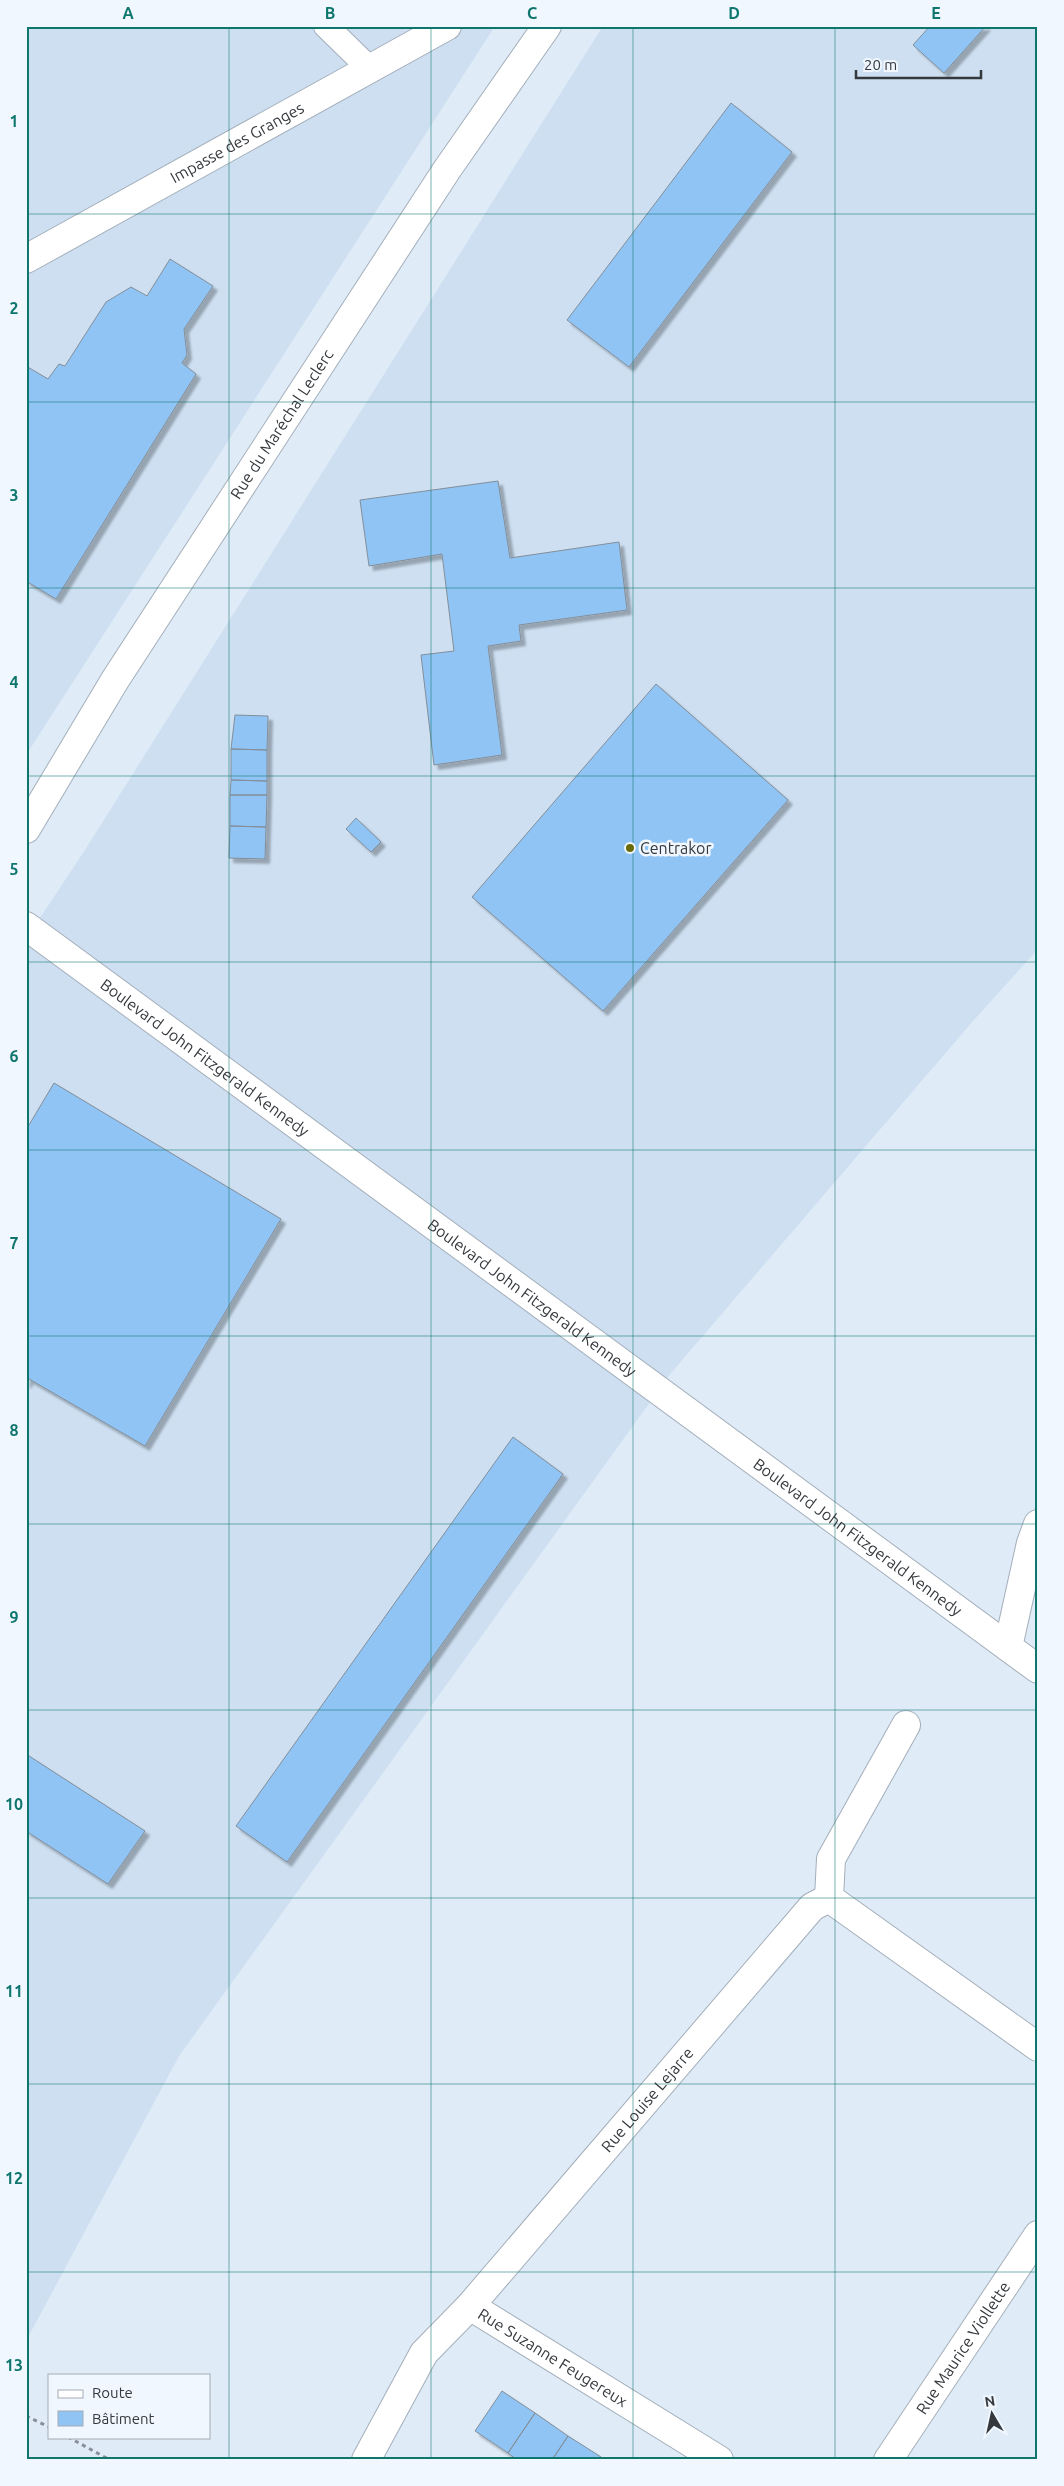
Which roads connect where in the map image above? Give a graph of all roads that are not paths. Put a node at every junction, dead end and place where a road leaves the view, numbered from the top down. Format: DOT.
graph roads {
  1 [pos="326,26"];
  2 [pos="448,26"];
  3 [pos="547,26"];
  4 [pos="370,69"];
  5 [pos="26,259"];
  6 [pos="26,829"];
  7 [pos="26,926"];
  8 [pos="1038,1524"];
  9 [pos="1008,1647"];
  10 [pos="1038,1669"];
  11 [pos="906,1725"];
  12 [pos="829,1898"];
  13 [pos="1038,2046"];
  14 [pos="1038,2235"];
  15 [pos="470,2306"];
  16 [pos="366,2460"];
  17 [pos="719,2460"];
  18 [pos="888,2460"];
  1 -- 4 [label="lane"];
  2 -- 4 [label="street, Impasse des Granges"];
  3 -- 6 [label="street, Rue du Maréchal Leclerc"];
  4 -- 5 [label="street, Impasse des Granges"];
  7 -- 9 [label="street, Boulevard John Fitzgerald Kennedy"];
  8 -- 9 [label="street"];
  9 -- 10 [label="street, Boulevard John Fitzgerald Kennedy"];
  11 -- 12 [label="street"];
  12 -- 13 [label="street"];
  12 -- 15 [label="street, Rue Louise Lejarre"];
  14 -- 18 [label="street, Rue Maurice Viollette"];
  15 -- 16 [label="street, Rue Suzanne Feugereux"];
  15 -- 17 [label="street, Rue Suzanne Feugereux"];
}
